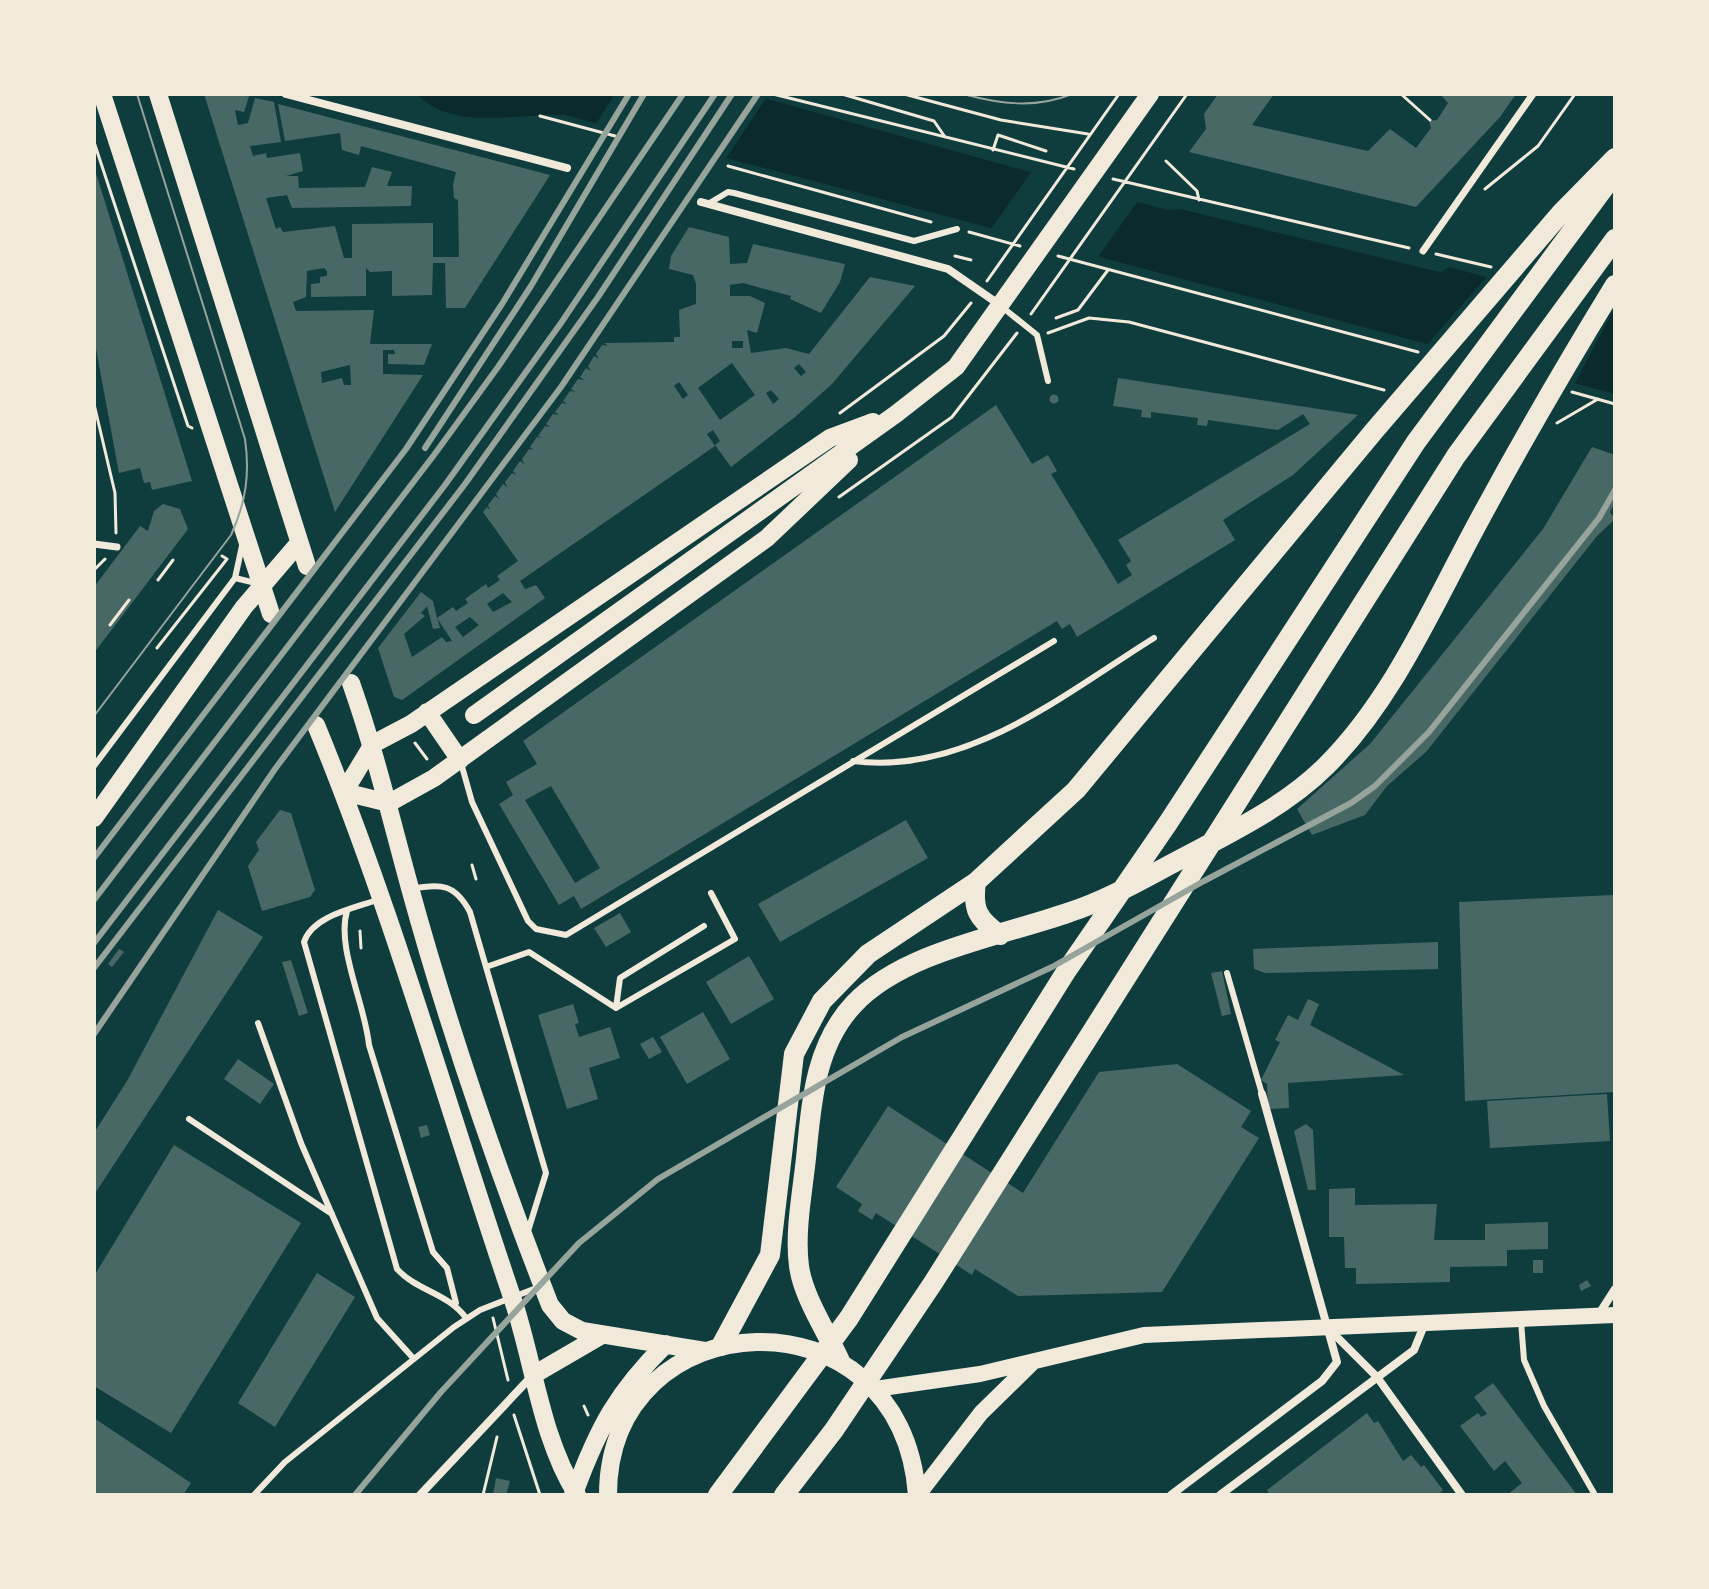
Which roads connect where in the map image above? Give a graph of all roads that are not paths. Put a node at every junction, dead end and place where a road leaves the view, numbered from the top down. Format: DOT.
graph roads {
  1 [pos="102,94"];
  2 [pos="158,94"];
  3 [pos="286,94"];
  4 [pos="1150,94"];
  5 [pos="1533,94"];
  6 [pos="1615,158"];
  7 [pos="567,168"];
  8 [pos="1615,173"];
  9 [pos="705,203"];
  10 [pos="957,229"];
  11 [pos="1615,239"];
  12 [pos="1423,251"];
  13 [pos="1615,285"];
  14 [pos="1002,306"];
  15 [pos="1048,381"];
  16 [pos="896,414"];
  17 [pos="245,535"];
  18 [pos="94,544"];
  19 [pos="298,544"];
  20 [pos="117,547"];
  21 [pos="307,566"];
  22 [pos="235,578"];
  23 [pos="261,584"];
  24 [pos="271,614"];
  25 [pos="1154,638"];
  26 [pos="1054,641"];
  27 [pos="351,683"];
  28 [pos="427,712"];
  29 [pos="474,715"];
  30 [pos="316,725"];
  31 [pos="373,744"];
  32 [pos="460,760"];
  33 [pos="853,761"];
  34 [pos="94,766"];
  35 [pos="344,792"];
  36 [pos="389,803"];
  37 [pos="94,818"];
  38 [pos="976,882"];
  39 [pos="410,889"];
  40 [pos="711,893"];
  41 [pos="380,899"];
  42 [pos="348,911"];
  43 [pos="704,926"];
  44 [pos="1000,935"];
  45 [pos="486,967"];
  46 [pos="1227,973"];
  47 [pos="616,1008"];
  48 [pos="258,1023"];
  49 [pos="1262,1094"];
  50 [pos="189,1119"];
  51 [pos="332,1214"];
  52 [pos="526,1238"];
  53 [pos="543,1286"];
  54 [pos="1615,1289"];
  55 [pos="512,1298"];
  56 [pos="456,1303"];
  57 [pos="1607,1315"];
  58 [pos="466,1318"];
  59 [pos="1521,1318"];
  60 [pos="1425,1322"];
  61 [pos="1330,1329"];
  62 [pos="602,1335"];
  63 [pos="666,1344"];
  64 [pos="713,1348"];
  65 [pos="414,1359"];
  66 [pos="840,1361"];
  67 [pos="1032,1363"];
  68 [pos="535,1374"];
  69 [pos="1377,1377"];
  70 [pos="875,1389"];
  71 [pos="575,1494"];
  72 [pos="254,1495"];
  73 [pos="420,1495"];
  74 [pos="608,1495"];
  75 [pos="718,1495"];
  76 [pos="784,1495"];
  77 [pos="918,1495"];
  78 [pos="1171,1495"];
  79 [pos="1220,1495"];
  80 [pos="1462,1495"];
  81 [pos="1595,1495"];
  1 -- 17 [label="main road"];
  2 -- 19 [label="main road"];
  3 -- 7 [label="street"];
  4 -- 14 [label="main road"];
  5 -- 12 [label="street"];
  6 -- 38 [label="highway"];
  8 -- 75 [label="highway"];
  9 -- 10 [label="lane"];
  9 -- 14 [label="street"];
  11 -- 76 [label="highway"];
  13 -- 44 [label="highway"];
  14 -- 15 [label="lane"];
  14 -- 16 [label="main road"];
  16 -- 28 [label="main road"];
  16 -- 29 [label="main road"];
  16 -- 32 [label="main road"];
  17 -- 22 [label="lane"];
  17 -- 23 [label="main road"];
  18 -- 20 [label="street"];
  19 -- 21 [label="main road"];
  19 -- 23 [label="main road"];
  22 -- 23 [label="lane"];
  22 -- 34 [label="lane"];
  23 -- 24 [label="main road"];
  23 -- 37 [label="main road"];
  25 -- 33 [label="lane"];
  26 -- 33 [label="lane"];
  27 -- 31 [label="main road"];
  28 -- 31 [label="main road"];
  28 -- 32 [label="main road"];
  30 -- 35 [label="main road"];
  31 -- 35 [label="main road"];
  31 -- 36 [label="main road"];
  32 -- 33 [label="lane"];
  32 -- 36 [label="main road"];
  35 -- 36 [label="main road"];
  35 -- 41 [label="main road"];
  36 -- 39 [label="main road"];
  38 -- 44 [label="highway"];
  38 -- 64 [label="highway"];
  39 -- 41 [label="main road"];
  39 -- 45 [label="lane"];
  39 -- 52 [label="main road"];
  40 -- 47 [label="lane"];
  41 -- 42 [label="lane"];
  41 -- 55 [label="main road"];
  42 -- 56 [label="lane"];
  42 -- 56 [label="lane"];
  43 -- 47 [label="lane"];
  44 -- 66 [label="highway"];
  45 -- 47 [label="lane"];
  45 -- 52 [label="lane"];
  46 -- 49 [label="lane"];
  48 -- 51 [label="lane"];
  49 -- 61 [label="street"];
  50 -- 51 [label="lane"];
  51 -- 65 [label="lane"];
  52 -- 53 [label="main road"];
  53 -- 55 [label="lane"];
  53 -- 62 [label="main road"];
  54 -- 57 [label="street"];
  55 -- 58 [label="lane"];
  55 -- 68 [label="main road"];
  56 -- 58 [label="lane"];
  57 -- 59 [label="main road"];
  58 -- 65 [label="lane"];
  59 -- 60 [label="main road"];
  59 -- 81 [label="lane"];
  60 -- 61 [label="main road"];
  60 -- 69 [label="street"];
  61 -- 67 [label="main road"];
  61 -- 69 [label="street"];
  61 -- 78 [label="street"];
  62 -- 63 [label="main road"];
  62 -- 68 [label="main road"];
  63 -- 64 [label="main road"];
  63 -- 71 [label="main road"];
  64 -- 66 [label="main road"];
  64 -- 74 [label="main road"];
  65 -- 72 [label="lane"];
  66 -- 70 [label="main road"];
  67 -- 70 [label="main road"];
  67 -- 77 [label="main road"];
  68 -- 71 [label="main road"];
  68 -- 73 [label="street"];
  69 -- 79 [label="street"];
  69 -- 80 [label="street"];
  70 -- 77 [label="main road"];
}
